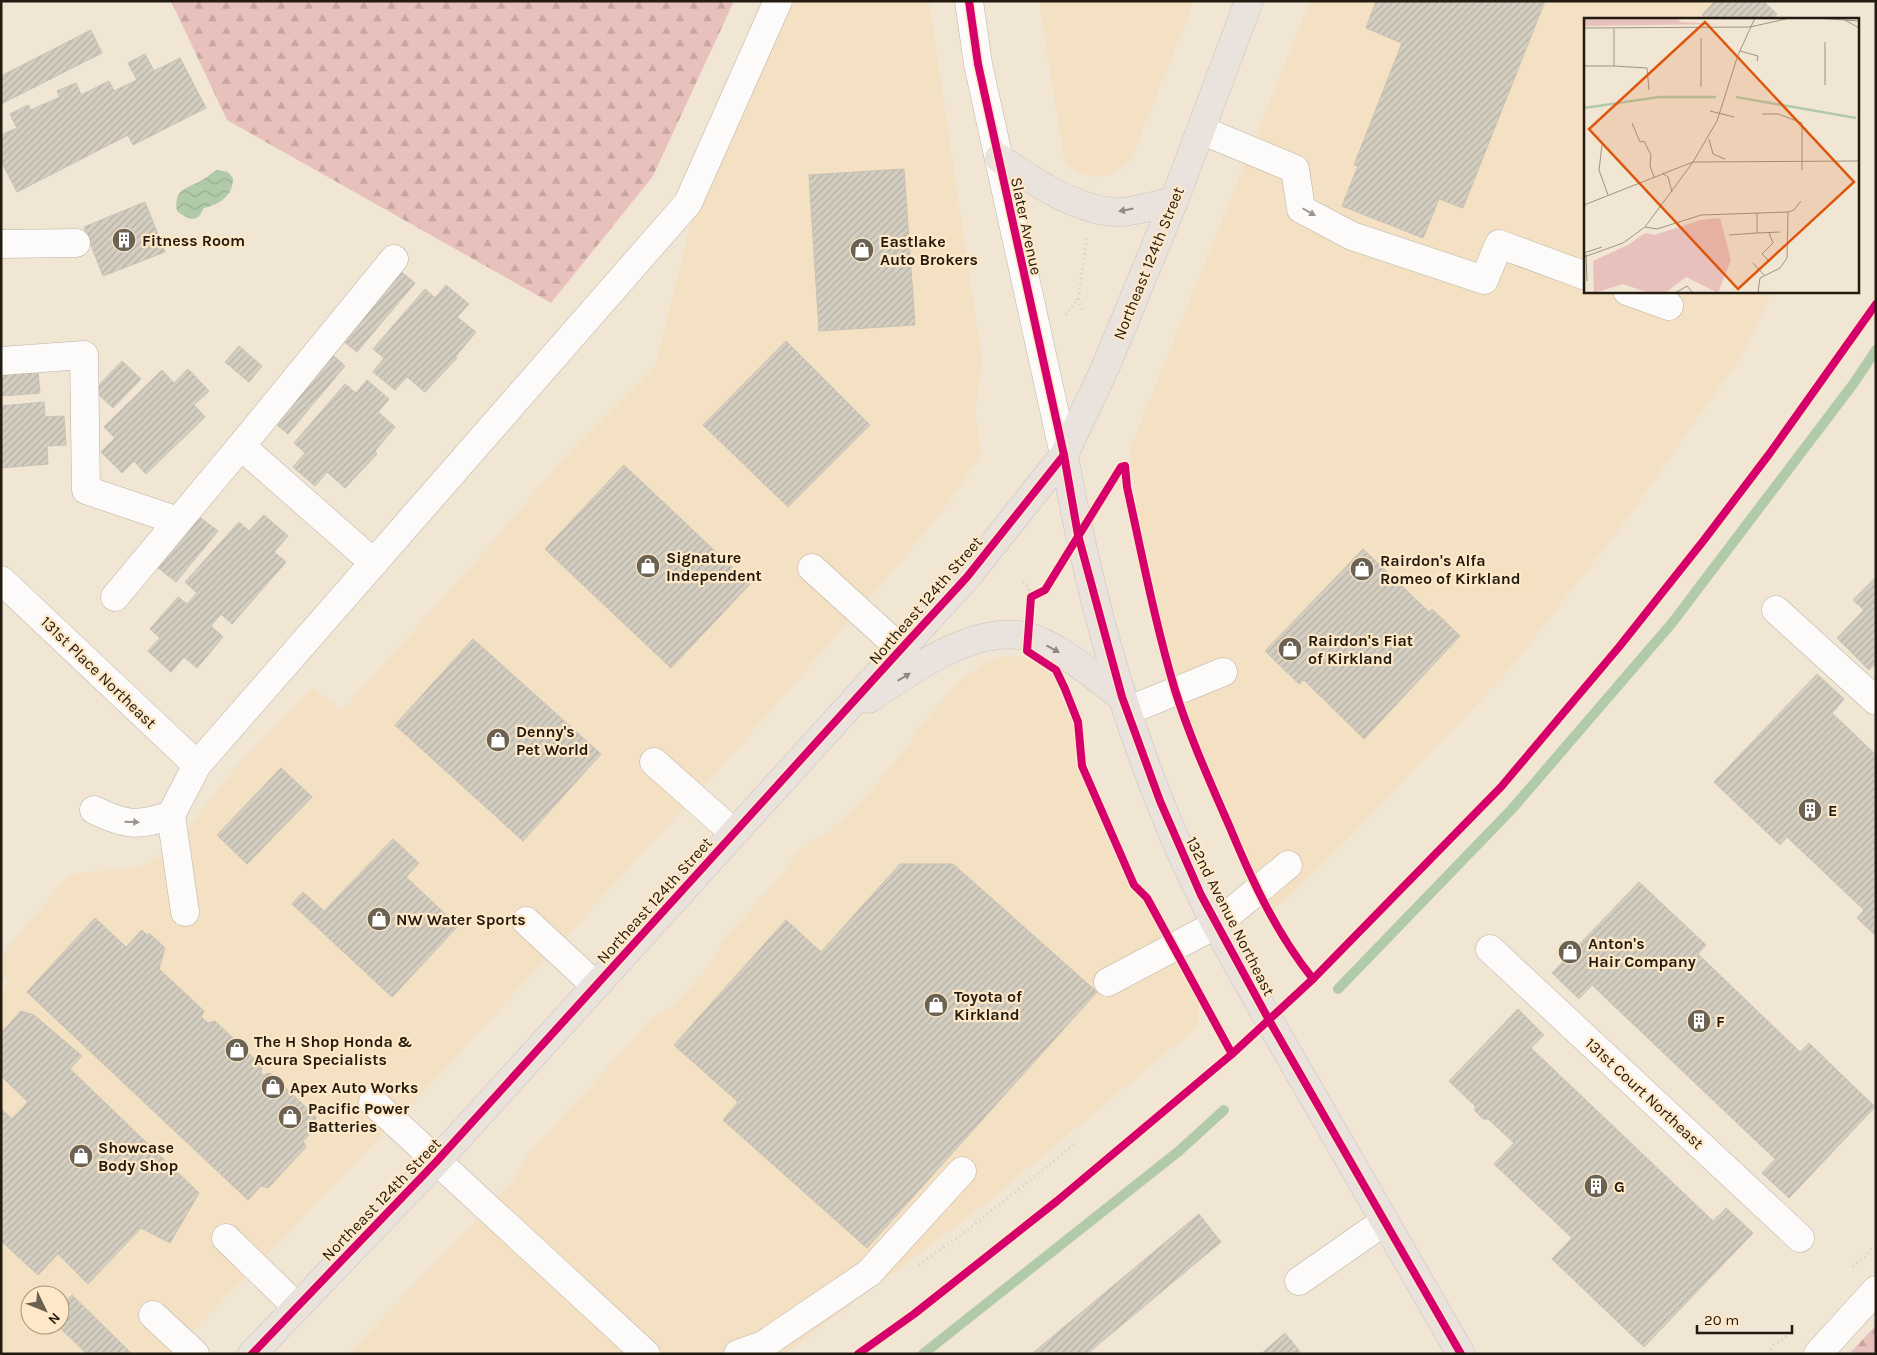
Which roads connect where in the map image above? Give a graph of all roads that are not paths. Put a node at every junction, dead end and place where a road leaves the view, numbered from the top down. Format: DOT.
graph roads {
  1 [pos="778,1"];
  2 [pos="969,1"];
  3 [pos="1250,1"];
  4 [pos="1201,130"];
  5 [pos="999,158"];
  6 [pos="1174,201"];
  7 [pos="1,244"];
  8 [pos="76,244"];
  9 [pos="394,259"];
  10 [pos="1584,275"];
  11 [pos="1631,292"];
  12 [pos="1669,306"];
  13 [pos="1,361"];
  14 [pos="241,446"];
  15 [pos="1064,455"];
  16 [pos="178,521"];
  17 [pos="374,563"];
  18 [pos="812,568"];
  19 [pos="5,591"];
  20 [pos="114,597"];
  21 [pos="1776,610"];
  22 [pos="902,649"];
  23 [pos="1223,672"];
  24 [pos="1876,701"];
  25 [pos="1125,704"];
  26 [pos="834,723"];
  27 [pos="654,762"];
  28 [pos="197,765"];
  29 [pos="94,810"];
  30 [pos="171,815"];
  31 [pos="734,833"];
  32 [pos="1288,865"];
  33 [pos="186,912"];
  34 [pos="526,921"];
  35 [pos="1217,924"];
  36 [pos="1490,949"];
  37 [pos="1108,982"];
  38 [pos="595,985"];
  39 [pos="373,1102"];
  40 [pos="436,1162"];
  41 [pos="962,1171"];
  42 [pos="1385,1221"];
  43 [pos="226,1238"];
  44 [pos="1800,1238"];
  45 [pos="1299,1281"];
  46 [pos="1876,1290"];
  47 [pos="297,1307"];
  48 [pos="153,1314"];
  49 [pos="195,1354"];
  50 [pos="252,1354"];
  51 [pos="646,1354"];
  52 [pos="738,1354"];
  53 [pos="1461,1354"];
  54 [pos="1818,1354"];
  1 -- 17 [label="street"];
  2 -- 5 [label="street, Slater Avenue"];
  3 -- 4 [label="main road, Northeast 124th Street"];
  4 -- 6 [label="main road, Northeast 124th Street"];
  4 -- 10 [label="street, one-way"];
  6 -- 5 [label="main road, one-way"];
  5 -- 15 [label="street, Slater Avenue"];
  6 -- 15 [label="main road, Northeast 124th Street"];
  7 -- 8 [label="street"];
  9 -- 14 [label="street"];
  11 -- 12 [label="street"];
  13 -- 16 [label="street"];
  14 -- 16 [label="street"];
  14 -- 17 [label="street"];
  15 -- 22 [label="main road, Northeast 124th Street"];
  15 -- 25 [label="main road, 132nd Avenue Northeast"];
  16 -- 20 [label="street"];
  17 -- 28 [label="street"];
  18 -- 22 [label="street"];
  19 -- 28 [label="street, 131st Place Northeast"];
  21 -- 24 [label="street"];
  22 -- 26 [label="main road, Northeast 124th Street"];
  23 -- 25 [label="street"];
  26 -- 25 [label="main road, one-way"];
  25 -- 35 [label="main road, 132nd Avenue Northeast"];
  26 -- 31 [label="main road, Northeast 124th Street"];
  27 -- 31 [label="street"];
  28 -- 30 [label="street"];
  29 -- 30 [label="street, one-way"];
  30 -- 33 [label="street"];
  31 -- 38 [label="main road, Northeast 124th Street"];
  32 -- 35 [label="street"];
  34 -- 38 [label="street"];
  35 -- 37 [label="street"];
  35 -- 42 [label="main road, 132nd Avenue Northeast"];
  36 -- 44 [label="street, 131st Court Northeast"];
  38 -- 40 [label="main road, Northeast 124th Street"];
  39 -- 40 [label="street"];
  40 -- 47 [label="main road, Northeast 124th Street"];
  40 -- 51 [label="street"];
  41 -- 52 [label="street"];
  42 -- 45 [label="street"];
  42 -- 53 [label="main road, 132nd Avenue Northeast"];
  43 -- 47 [label="street"];
  46 -- 54 [label="street"];
  47 -- 50 [label="main road, Northeast 124th Street"];
  48 -- 49 [label="street"];
}
